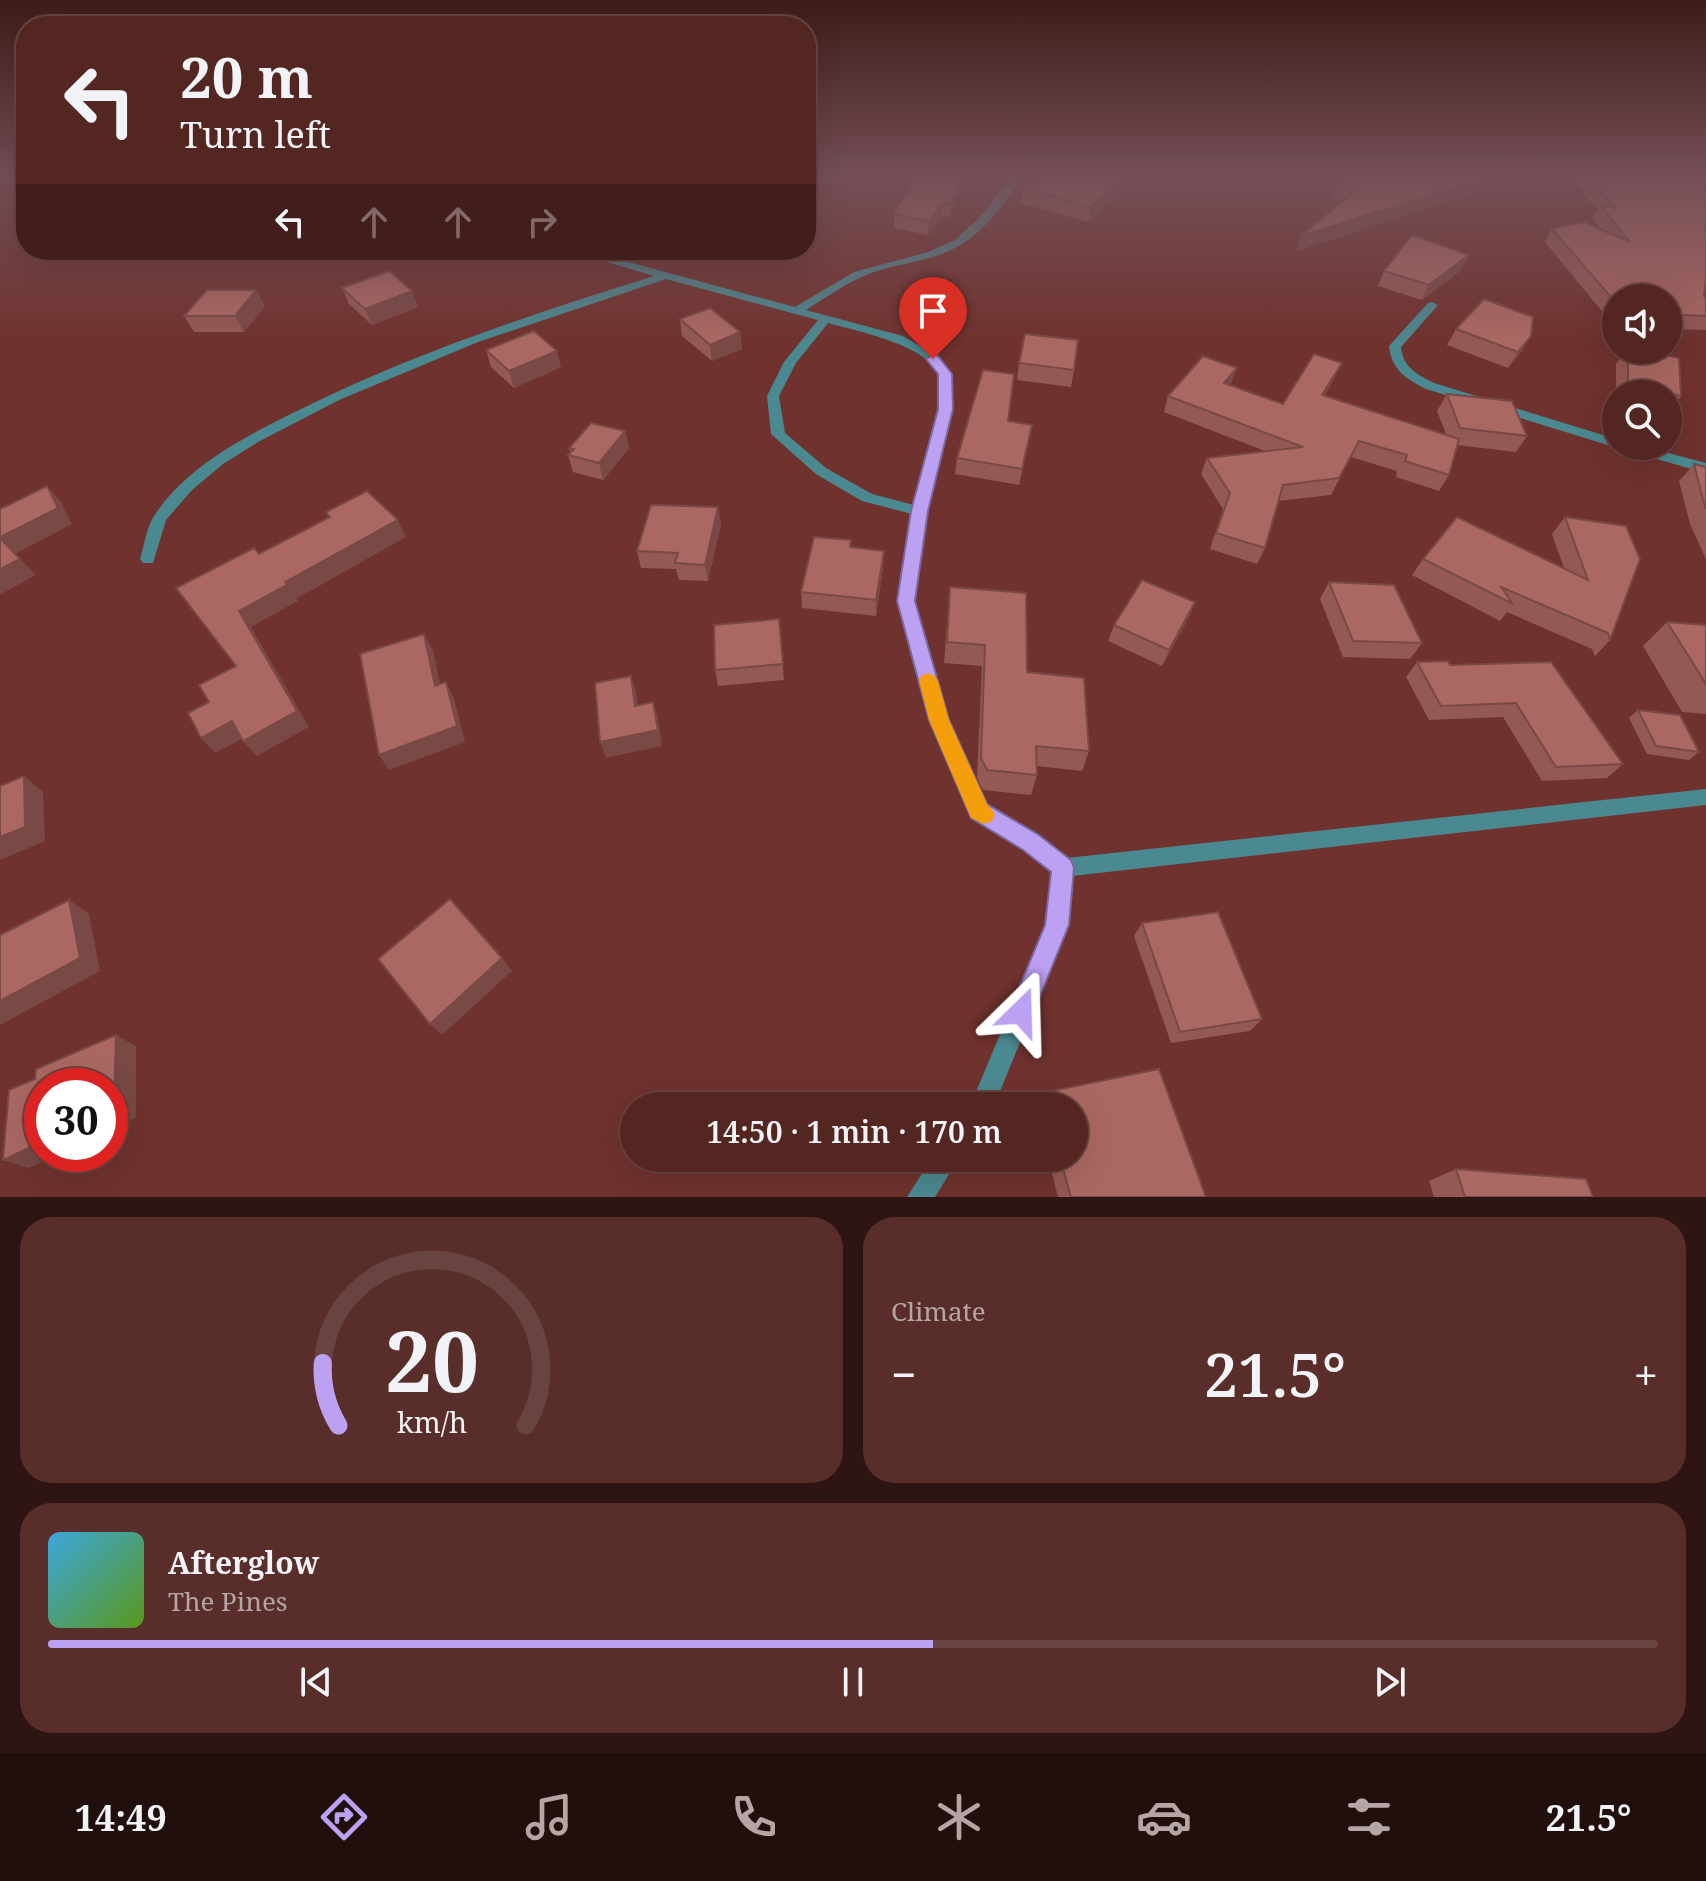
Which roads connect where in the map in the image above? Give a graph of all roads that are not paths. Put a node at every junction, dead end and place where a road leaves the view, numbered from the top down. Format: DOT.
graph roads {
  1 [pos="971,232"];
  2 [pos="608,260"];
  3 [pos="632,260"];
  4 [pos="630,266"];
  5 [pos="666,275"];
  6 [pos="1432,305"];
  7 [pos="798,310"];
  8 [pos="826,318"];
  9 [pos="1602,439"];
  10 [pos="1677,460"];
  11 [pos="1706,468"];
  12 [pos="920,511"];
  13 [pos="148,559"];
  14 [pos="1706,797"];
  15 [pos="1063,868"];
  16 [pos="988,1092"];
  17 [pos="937,1172"];
  18 [pos="920,1197"];
  1 -- 7 [label="street"];
  2 -- 4 [label="street"];
  3 -- 4 [label="street"];
  4 -- 5 [label="street"];
  5 -- 7 [label="street"];
  5 -- 13 [label="street"];
  6 -- 9 [label="street"];
  7 -- 8 [label="street"];
  8 -- 12 [label="street"];
  8 -- 12 [label="street"];
  10 -- 11 [label="street"];
  12 -- 15 [label="street"];
  14 -- 15 [label="street"];
  15 -- 16 [label="street"];
  17 -- 18 [label="street"];
}
